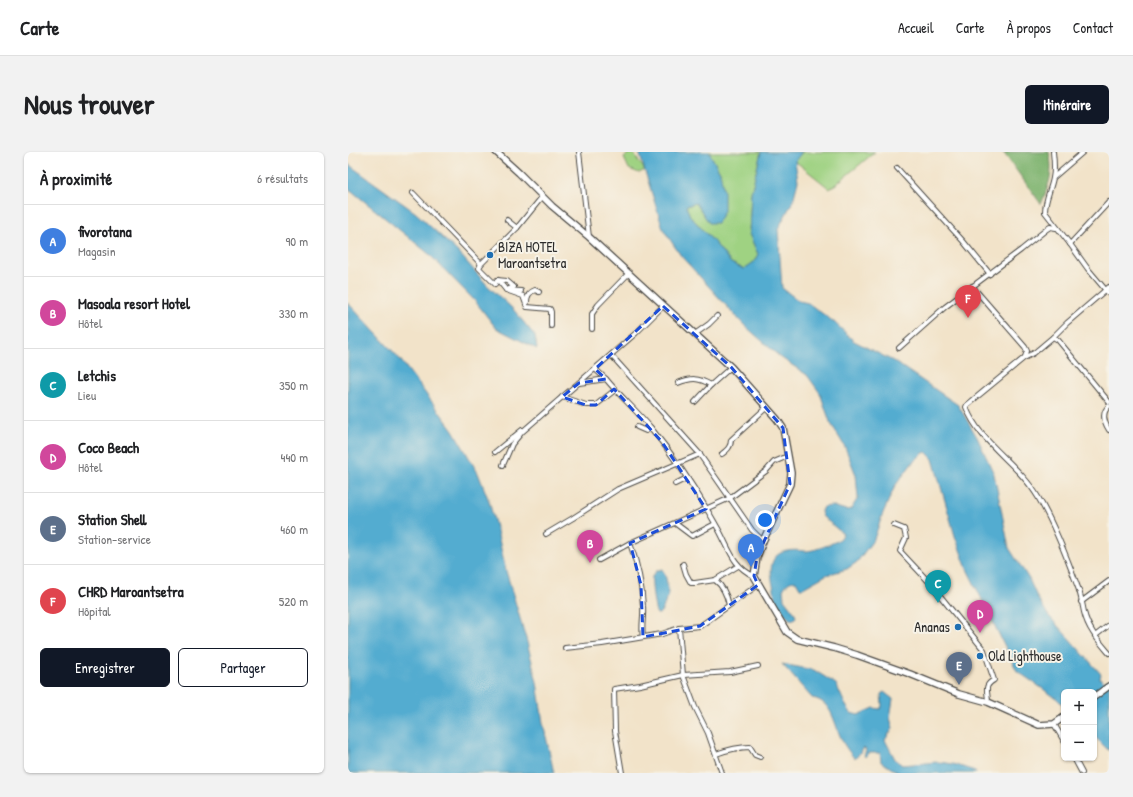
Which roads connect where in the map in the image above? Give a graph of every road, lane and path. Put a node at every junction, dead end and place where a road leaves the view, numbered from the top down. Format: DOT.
graph roads {
  1 [pos="496,152"];
  2 [pos="579,152"];
  3 [pos="1053,152"];
  4 [pos="1083,152"];
  5 [pos="897,168"];
  6 [pos="1054,177"];
  7 [pos="413,193"];
  8 [pos="542,197"];
  9 [pos="1109,202"];
  10 [pos="507,220"];
  11 [pos="517,228"];
  12 [pos="1056,228"];
  13 [pos="588,237"];
  14 [pos="1070,244"];
  15 [pos="481,264"];
  16 [pos="629,273"];
  17 [pos="990,274"];
  18 [pos="498,280"];
  19 [pos="972,286"];
  20 [pos="1107,289"];
  21 [pos="506,290"];
  22 [pos="521,291"];
  23 [pos="538,292"];
  24 [pos="1109,294"];
  25 [pos="663,306"];
  26 [pos="527,307"];
  27 [pos="717,316"];
  28 [pos="551,326"];
  29 [pos="592,329"];
  30 [pos="695,334"];
  31 [pos="1054,337"];
  32 [pos="899,348"];
  33 [pos="611,355"];
  34 [pos="1024,358"];
  35 [pos="731,367"];
  36 [pos="595,369"];
  37 [pos="606,379"];
  38 [pos="579,383"];
  39 [pos="678,383"];
  40 [pos="711,385"];
  41 [pos="615,390"];
  42 [pos="562,397"];
  43 [pos="695,402"];
  44 [pos="1109,402"];
  45 [pos="1109,406"];
  46 [pos="767,408"];
  47 [pos="536,421"];
  48 [pos="637,427"];
  49 [pos="651,428"];
  50 [pos="1109,430"];
  51 [pos="495,452"];
  52 [pos="700,454"];
  53 [pos="722,454"];
  54 [pos="788,456"];
  55 [pos="678,463"];
  56 [pos="503,466"];
  57 [pos="687,478"];
  58 [pos="675,484"];
  59 [pos="730,498"];
  60 [pos="706,509"];
  61 [pos="676,524"];
  62 [pos="716,524"];
  63 [pos="894,525"];
  64 [pos="546,534"];
  65 [pos="762,541"];
  66 [pos="630,543"];
  67 [pos="599,560"];
  68 [pos="683,564"];
  69 [pos="738,566"];
  70 [pos="754,576"];
  71 [pos="715,580"];
  72 [pos="1109,581"];
  73 [pos="758,585"];
  74 [pos="1081,602"];
  75 [pos="729,605"];
  76 [pos="1109,625"];
  77 [pos="679,628"];
  78 [pos="1095,636"];
  79 [pos="643,637"];
  80 [pos="564,648"];
  81 [pos="1109,653"];
  82 [pos="758,666"];
  83 [pos="683,675"];
  84 [pos="1109,686"];
  85 [pos="1097,695"];
  86 [pos="988,702"];
  87 [pos="1061,719"];
  88 [pos="1054,724"];
  89 [pos="1061,736"];
  90 [pos="716,754"];
  91 [pos="760,757"];
  92 [pos="1076,761"];
  93 [pos="622,773"];
  94 [pos="722,773"];
  95 [pos="1082,773"];
  1 -- 8 [label="main road"];
  2 -- 13 [label="street"];
  3 -- 6 [label="street"];
  4 -- 6 [label="street"];
  5 -- 17 [label="street"];
  6 -- 12 [label="street"];
  7 -- 15 [label="street"];
  8 -- 11 [label="street"];
  8 -- 13 [label="main road"];
  9 -- 14 [label="street"];
  10 -- 11 [label="street"];
  11 -- 15 [label="street"];
  12 -- 14 [label="street"];
  12 -- 17 [label="street"];
  13 -- 16 [label="main road"];
  14 -- 20 [label="street"];
  15 -- 18 [label="street"];
  16 -- 25 [label="main road"];
  16 -- 29 [label="street"];
  17 -- 19 [label="street"];
  18 -- 21 [label="street"];
  18 -- 21 [label="street"];
  19 -- 32 [label="street"];
  19 -- 34 [label="street"];
  20 -- 24 [label="street"];
  20 -- 31 [label="street"];
  21 -- 22 [label="street"];
  21 -- 26 [label="street"];
  23 -- 26 [label="street"];
  25 -- 30 [label="main road"];
  25 -- 33 [label="street"];
  26 -- 28 [label="street"];
  27 -- 30 [label="street"];
  30 -- 35 [label="main road"];
  31 -- 34 [label="street"];
  31 -- 44 [label="street"];
  33 -- 36 [label="street"];
  33 -- 52 [label="street"];
  34 -- 74 [label="street"];
  35 -- 40 [label="street"];
  35 -- 46 [label="main road"];
  36 -- 37 [label="street"];
  36 -- 38 [label="street"];
  37 -- 38 [label="street"];
  37 -- 41 [label="street"];
  38 -- 42 [label="street"];
  39 -- 40 [label="street"];
  40 -- 43 [label="street"];
  41 -- 42 [label="street"];
  41 -- 49 [label="street"];
  42 -- 47 [label="street"];
  45 -- 50 [label="street"];
  46 -- 53 [label="street"];
  46 -- 54 [label="main road"];
  47 -- 51 [label="street"];
  47 -- 56 [label="street"];
  48 -- 49 [label="street"];
  49 -- 55 [label="street"];
  52 -- 55 [label="street"];
  52 -- 59 [label="street"];
  54 -- 59 [label="street"];
  54 -- 65 [label="main road"];
  55 -- 57 [label="street"];
  55 -- 64 [label="street"];
  57 -- 58 [label="street"];
  57 -- 60 [label="street"];
  59 -- 60 [label="street"];
  59 -- 65 [label="street"];
  60 -- 61 [label="street"];
  60 -- 62 [label="street"];
  61 -- 62 [label="street"];
  61 -- 66 [label="street"];
  62 -- 69 [label="street"];
  63 -- 86 [label="street"];
  65 -- 70 [label="main road"];
  66 -- 67 [label="street"];
  66 -- 79 [label="street"];
  68 -- 71 [label="street"];
  69 -- 70 [label="street"];
  69 -- 71 [label="street"];
  70 -- 73 [label="main road"];
  71 -- 75 [label="street"];
  72 -- 74 [label="street"];
  73 -- 75 [label="street"];
  73 -- 86 [label="main road"];
  74 -- 78 [label="street"];
  75 -- 77 [label="street"];
  76 -- 78 [label="street"];
  77 -- 79 [label="street"];
  77 -- 83 [label="street"];
  78 -- 81 [label="street"];
  79 -- 80 [label="street"];
  82 -- 83 [label="street"];
  83 -- 90 [label="street"];
  83 -- 93 [label="street"];
  84 -- 85 [label="main road"];
  86 -- 88 [label="main road"];
  87 -- 88 [label="main road"];
  88 -- 89 [label="street"];
  90 -- 91 [label="street"];
  90 -- 94 [label="street"];
  92 -- 95 [label="street"];
}
